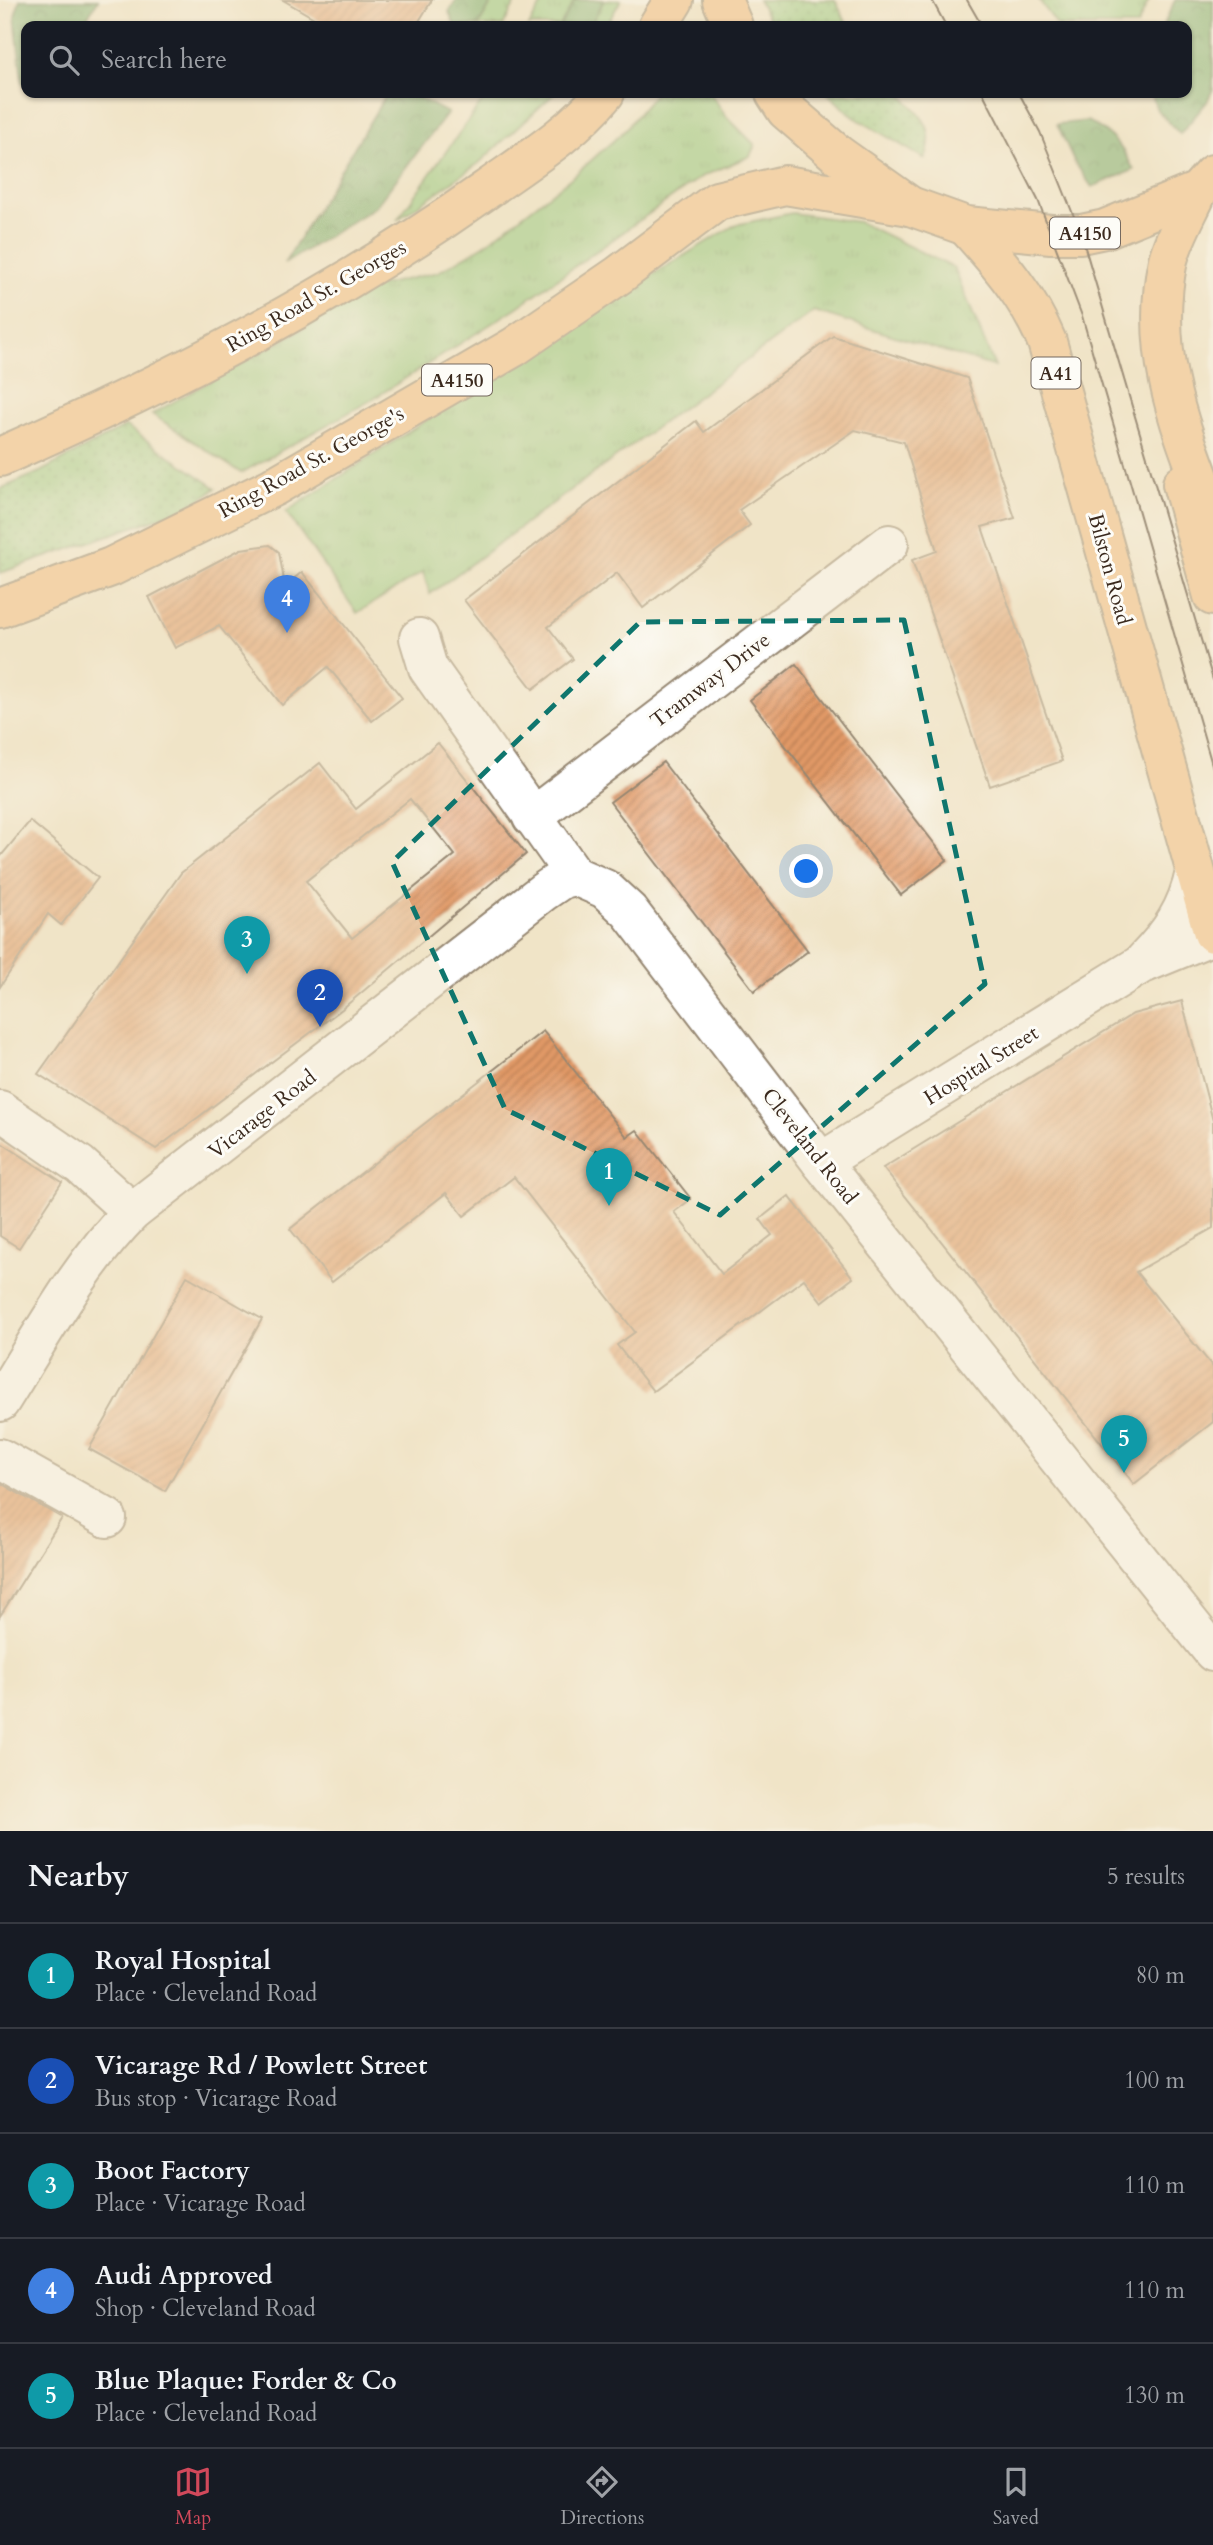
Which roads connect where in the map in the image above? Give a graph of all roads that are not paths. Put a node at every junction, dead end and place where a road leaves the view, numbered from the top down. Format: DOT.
graph roads {
  1 [pos="674,0"];
  2 [pos="722,0"];
  3 [pos="662,21"];
  4 [pos="731,21"];
  5 [pos="600,98"];
  6 [pos="778,98"];
  7 [pos="1205,182"];
  8 [pos="911,206"];
  9 [pos="966,226"];
  10 [pos="1174,412"];
  11 [pos="0,457"];
  12 [pos="1213,514"];
  13 [pos="888,544"];
  14 [pos="1213,596"];
  15 [pos="0,608"];
  16 [pos="419,638"];
  17 [pos="532,817"];
  18 [pos="1195,872"];
  19 [pos="575,876"];
  20 [pos="1213,934"];
  21 [pos="1140,965"];
  22 [pos="0,1110"];
  23 [pos="821,1162"];
  24 [pos="132,1212"];
  25 [pos="0,1402"];
  26 [pos="0,1458"];
  27 [pos="107,1518"];
  28 [pos="1213,1653"];
  1 -- 3 [label="highway"];
  2 -- 4 [label="highway"];
  5 -- 11 [label="highway, Ring Road St. Georges"];
  6 -- 8 [label="highway, A4150"];
  7 -- 9 [label="highway, A4150"];
  7 -- 10 [label="highway"];
  8 -- 9 [label="highway, A4150"];
  8 -- 15 [label="highway, Ring Road St. George's / A4150"];
  9 -- 18 [label="highway, Bilston Road / A41"];
  10 -- 12 [label="highway"];
  10 -- 14 [label="highway"];
  13 -- 17 [label="street, Tramway Drive"];
  16 -- 17 [label="street"];
  17 -- 19 [label="street"];
  18 -- 20 [label="highway, Bilston Road / A41"];
  18 -- 21 [label="street"];
  19 -- 23 [label="street, Cleveland Road"];
  19 -- 24 [label="street, Vicarage Road"];
  20 -- 21 [label="street"];
  21 -- 23 [label="street, Hospital Street"];
  22 -- 24 [label="street"];
  23 -- 28 [label="street, Cleveland Road"];
  24 -- 25 [label="street, Vicarage Road"];
  26 -- 27 [label="street"];
}
